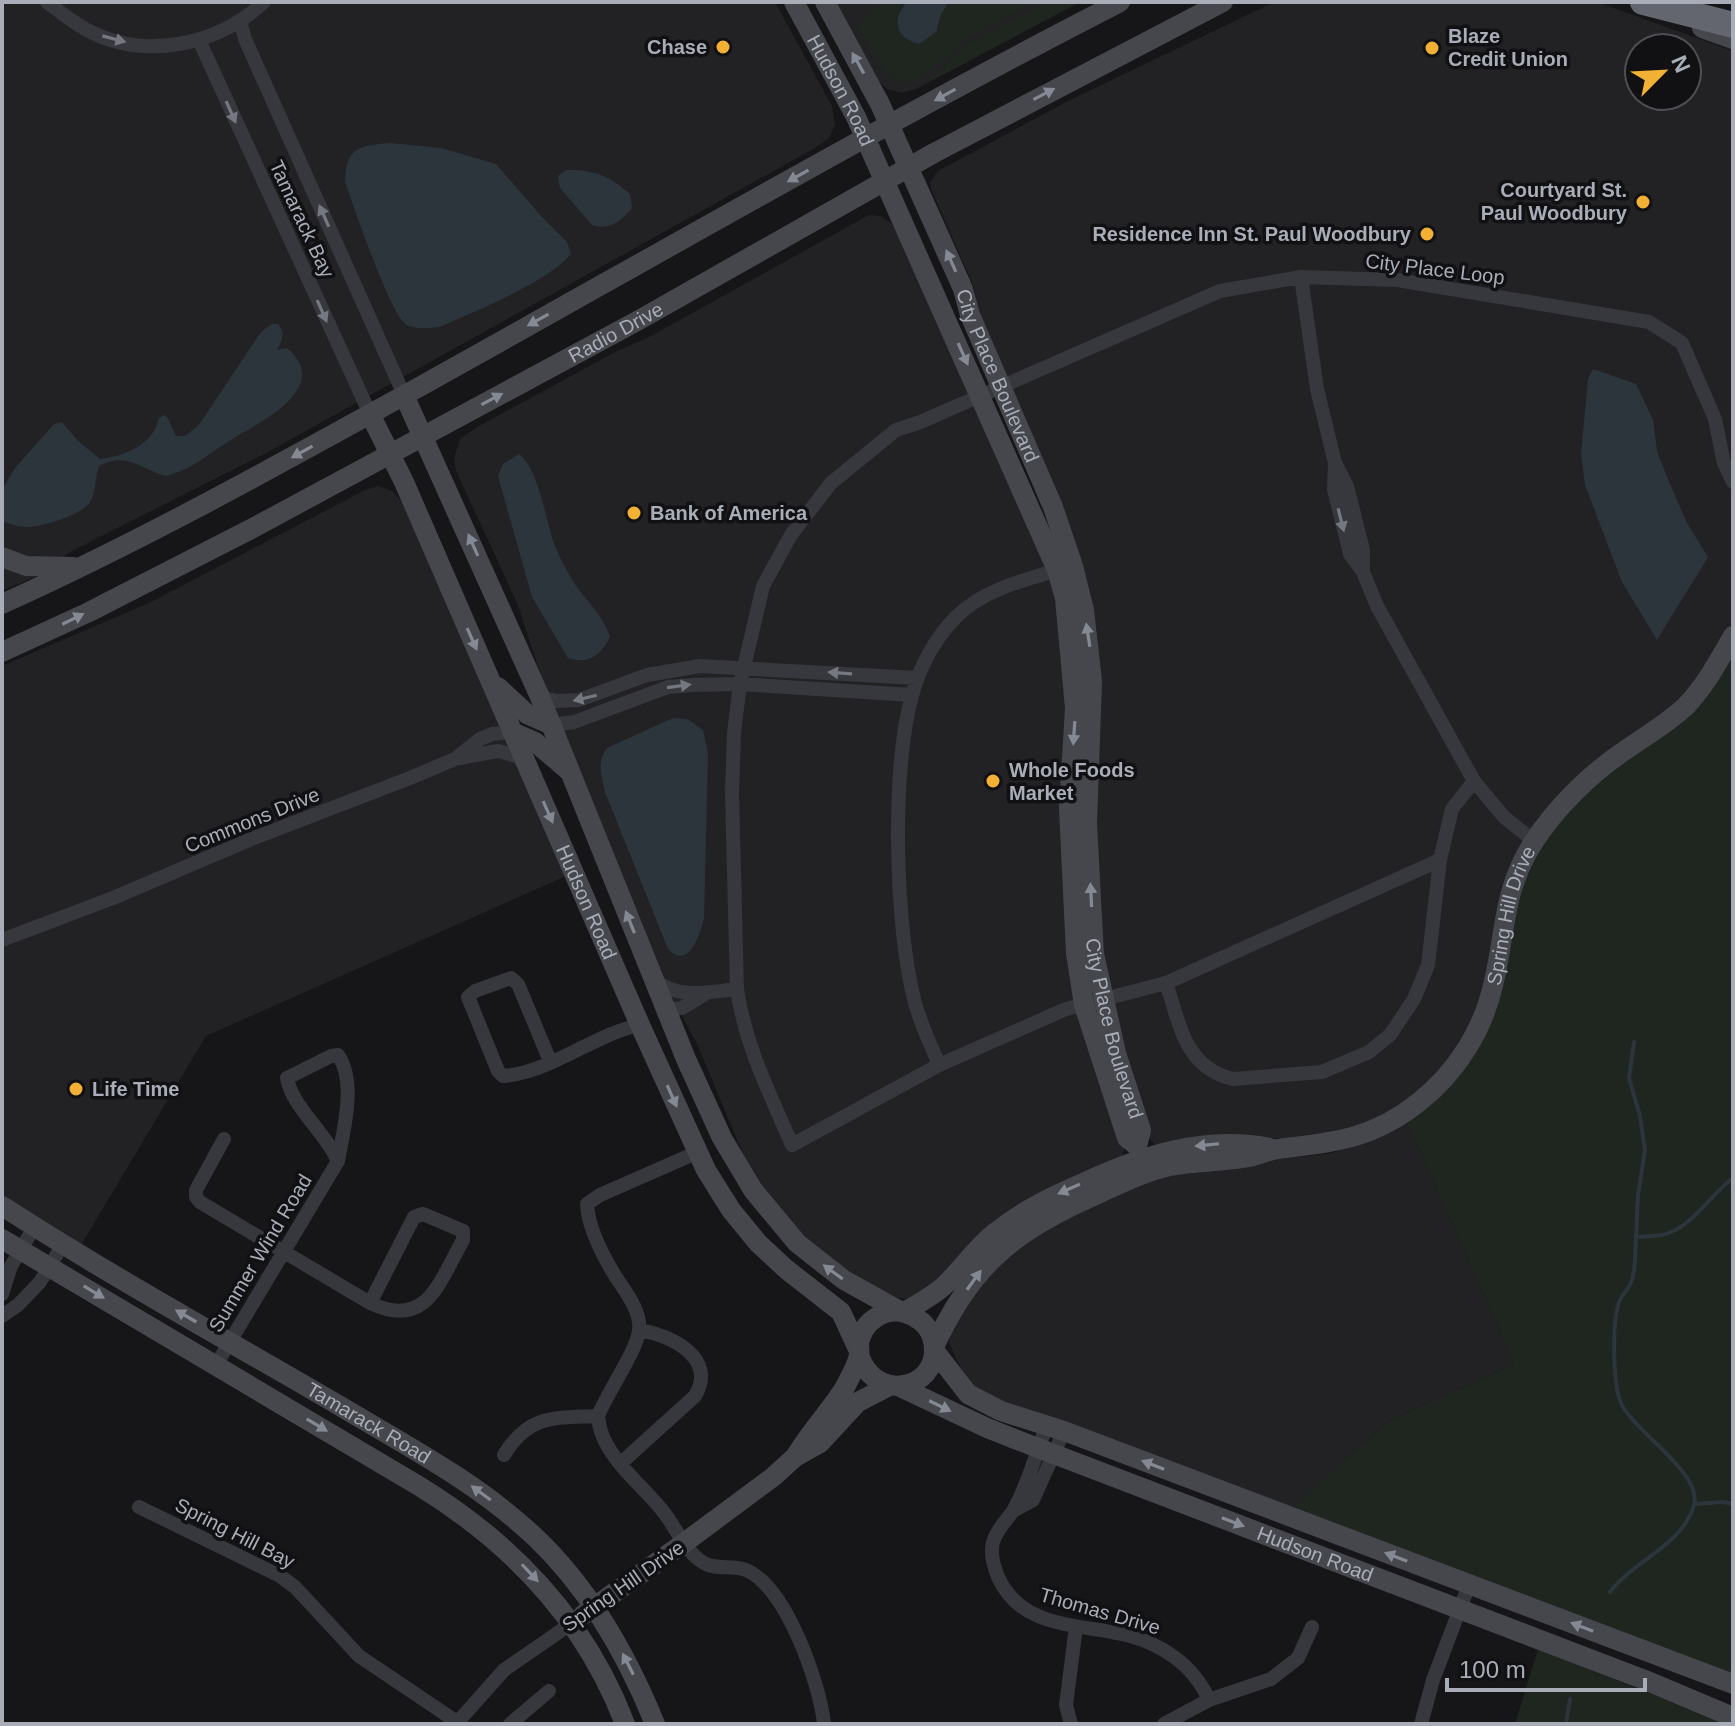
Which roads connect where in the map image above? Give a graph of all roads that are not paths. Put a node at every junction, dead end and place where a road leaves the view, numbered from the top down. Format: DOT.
graph roads {
  1 [pos="47,2"];
  2 [pos="264,2"];
  3 [pos="794,2"];
  4 [pos="825,2"];
  5 [pos="1120,2"];
  6 [pos="1223,2"];
  7 [pos="1631,2"];
  8 [pos="1643,2"];
  9 [pos="240,21"];
  10 [pos="1733,25"];
  11 [pos="1733,39"];
  12 [pos="199,40"];
  13 [pos="890,125"];
  14 [pos="866,138"];
  15 [pos="909,167"];
  16 [pos="885,181"];
  17 [pos="1301,277"];
  18 [pos="990,391"];
  19 [pos="404,395"];
  20 [pos="370,414"];
  21 [pos="424,436"];
  22 [pos="390,454"];
  23 [pos="1733,482"];
  24 [pos="2,557"];
  25 [pos="81,567"];
  26 [pos="1065,568"];
  27 [pos="2,604"];
  28 [pos="1733,636"];
  29 [pos="2,652"];
  30 [pos="744,668"];
  31 [pos="917,678"];
  32 [pos="489,679"];
  33 [pos="740,684"];
  34 [pos="912,695"];
  35 [pos="540,697"];
  36 [pos="552,725"];
  37 [pos="512,732"];
  38 [pos="524,758"];
  39 [pos="455,759"];
  40 [pos="571,773"];
  41 [pos="1474,781"];
  42 [pos="1534,841"];
  43 [pos="1440,860"];
  44 [pos="2,940"];
  45 [pos="619,977"];
  46 [pos="654,980"];
  47 [pos="1166,983"];
  48 [pos="737,989"];
  49 [pos="705,994"];
  50 [pos="1093,1002"];
  51 [pos="666,1010"];
  52 [pos="640,1025"];
  53 [pos="686,1059"];
  54 [pos="550,1061"];
  55 [pos="939,1065"];
  56 [pos="224,1139"];
  57 [pos="698,1152"];
  58 [pos="1141,1159"];
  59 [pos="338,1161"];
  60 [pos="2,1206"];
  61 [pos="35,1226"];
  62 [pos="2,1239"];
  63 [pos="63,1244"];
  64 [pos="20,1250"];
  65 [pos="283,1251"];
  66 [pos="50,1267"];
  67 [pos="2,1294"];
  68 [pos="370,1303"];
  69 [pos="2,1305"];
  70 [pos="902,1312"];
  71 [pos="2,1315"];
  72 [pos="639,1330"];
  73 [pos="231,1342"];
  74 [pos="934,1348"];
  75 [pos="859,1353"];
  76 [pos="216,1365"];
  77 [pos="893,1386"];
  78 [pos="598,1416"];
  79 [pos="1056,1428"];
  80 [pos="1047,1452"];
  81 [pos="504,1455"];
  82 [pos="795,1457"];
  83 [pos="621,1463"];
  84 [pos="139,1507"];
  85 [pos="684,1543"];
  86 [pos="1469,1585"];
  87 [pos="594,1607"];
  88 [pos="1459,1608"];
  89 [pos="572,1623"];
  90 [pos="1076,1627"];
  91 [pos="1312,1627"];
  92 [pos="1733,1684"];
  93 [pos="549,1691"];
  94 [pos="1209,1700"];
  95 [pos="1733,1717"];
  96 [pos="458,1723"];
  97 [pos="510,1724"];
  98 [pos="625,1724"];
  99 [pos="655,1724"];
  100 [pos="824,1724"];
  101 [pos="1071,1724"];
  102 [pos="1164,1724"];
  103 [pos="1421,1724"];
  1 -- 12 [label="street, one-way"];
  2 -- 9 [label="street"];
  3 -- 14 [label="street, Hudson Road"];
  13 -- 4 [label="street, Hudson Road, one-way"];
  5 -- 13 [label="street, one-way"];
  15 -- 6 [label="street, Radio Drive, one-way"];
  7 -- 11 [label="street"];
  8 -- 10 [label="highway"];
  9 -- 12 [label="street"];
  19 -- 9 [label="street, Tamarack Bay, one-way"];
  12 -- 20 [label="street, Tamarack Bay, one-way"];
  13 -- 14 [label="street"];
  13 -- 15 [label="street, Hudson Road"];
  14 -- 16 [label="street, Hudson Road"];
  14 -- 19 [label="street, one-way"];
  15 -- 16 [label="street, Radio Drive"];
  18 -- 15 [label="street, City Place Boulevard, one-way"];
  16 -- 18 [label="street, City Place Boulevard, one-way"];
  21 -- 16 [label="street, Radio Drive, one-way"];
  17 -- 18 [label="street, City Place Loop"];
  17 -- 23 [label="street, City Place Loop"];
  17 -- 41 [label="street"];
  18 -- 26 [label="street, City Place Boulevard"];
  18 -- 30 [label="street, City Place Loop"];
  19 -- 20 [label="street"];
  19 -- 21 [label="street, Hudson Road"];
  20 -- 22 [label="street, Hudson Road"];
  20 -- 25 [label="street, one-way"];
  21 -- 22 [label="street, Radio Drive"];
  35 -- 21 [label="street, Hudson Road, one-way"];
  29 -- 22 [label="street, Radio Drive, one-way"];
  22 -- 32 [label="street, Hudson Road, one-way"];
  24 -- 25 [label="street"];
  25 -- 27 [label="street"];
  26 -- 31 [label="street"];
  26 -- 50 [label="street, City Place Boulevard"];
  28 -- 42 [label="street, Spring Hill Drive"];
  31 -- 30 [label="street, one-way"];
  30 -- 33 [label="street, City Place Loop"];
  30 -- 35 [label="street, one-way"];
  31 -- 34 [label="street"];
  32 -- 36 [label="street"];
  32 -- 37 [label="street, Hudson Road"];
  33 -- 34 [label="street"];
  36 -- 33 [label="street, one-way"];
  33 -- 48 [label="street, City Place Loop"];
  34 -- 55 [label="street"];
  35 -- 36 [label="street, Hudson Road"];
  36 -- 40 [label="street, Hudson Road"];
  37 -- 38 [label="street, Hudson Road"];
  37 -- 39 [label="street, Commons Drive"];
  37 -- 40 [label="street"];
  38 -- 39 [label="street"];
  38 -- 45 [label="street, Hudson Road, one-way"];
  39 -- 44 [label="street, Commons Drive"];
  46 -- 40 [label="street, Hudson Road, one-way"];
  41 -- 42 [label="street"];
  41 -- 43 [label="street"];
  42 -- 58 [label="street, Spring Hill Drive"];
  43 -- 47 [label="street"];
  43 -- 47 [label="street"];
  45 -- 51 [label="street"];
  45 -- 52 [label="street, Hudson Road"];
  46 -- 49 [label="street"];
  46 -- 51 [label="street, Hudson Road"];
  47 -- 50 [label="street"];
  48 -- 49 [label="street"];
  48 -- 55 [label="street, City Place Loop"];
  49 -- 51 [label="street"];
  50 -- 55 [label="street"];
  50 -- 58 [label="street, City Place Boulevard"];
  51 -- 53 [label="street, Hudson Road"];
  52 -- 53 [label="street"];
  52 -- 54 [label="street"];
  52 -- 57 [label="street, Hudson Road, one-way"];
  70 -- 53 [label="street, Hudson Road, one-way"];
  54 -- 54 [label="street"];
  56 -- 65 [label="street"];
  57 -- 72 [label="street"];
  57 -- 75 [label="street, Hudson Road"];
  58 -- 70 [label="street, Spring Hill Drive, one-way"];
  74 -- 58 [label="street, Spring Hill Drive, one-way"];
  59 -- 59 [label="street"];
  59 -- 65 [label="street, Summer Wind Road"];
  60 -- 61 [label="street, Tamarack Road"];
  61 -- 63 [label="street, Tamarack Road"];
  61 -- 64 [label="street"];
  62 -- 64 [label="street, Tamarack Road"];
  63 -- 66 [label="street"];
  73 -- 63 [label="street, Tamarack Road, one-way"];
  64 -- 66 [label="street, Tamarack Road"];
  64 -- 67 [label="street"];
  65 -- 68 [label="street"];
  65 -- 73 [label="street, Summer Wind Road"];
  66 -- 71 [label="street"];
  66 -- 76 [label="street, Tamarack Road, one-way"];
  68 -- 68 [label="street"];
  69 -- 71 [label="street"];
  70 -- 74 [label="street"];
  70 -- 75 [label="street"];
  72 -- 78 [label="street"];
  72 -- 83 [label="street"];
  73 -- 76 [label="street, Summer Wind Road"];
  87 -- 73 [label="street, Tamarack Road, one-way"];
  74 -- 77 [label="street"];
  74 -- 79 [label="street, Hudson Road"];
  75 -- 77 [label="street"];
  75 -- 82 [label="street, Spring Hill Drive"];
  76 -- 89 [label="street, Tamarack Road, one-way"];
  77 -- 80 [label="street, Hudson Road, one-way"];
  77 -- 82 [label="street, Spring Hill Drive"];
  78 -- 81 [label="street"];
  78 -- 83 [label="street"];
  79 -- 80 [label="street, Thomas Drive"];
  86 -- 79 [label="street, Hudson Road, one-way"];
  80 -- 88 [label="street, Hudson Road, one-way"];
  80 -- 90 [label="street, Thomas Drive"];
  82 -- 85 [label="street, Spring Hill Drive"];
  83 -- 85 [label="street"];
  84 -- 96 [label="street, Spring Hill Bay"];
  85 -- 87 [label="street, Spring Hill Drive"];
  85 -- 100 [label="street"];
  86 -- 88 [label="street"];
  92 -- 86 [label="street, Hudson Road, one-way"];
  87 -- 89 [label="street, Spring Hill Drive"];
  99 -- 87 [label="street, Tamarack Road, one-way"];
  88 -- 95 [label="street, Hudson Road"];
  88 -- 103 [label="street"];
  89 -- 96 [label="street, Spring Hill Drive"];
  89 -- 98 [label="street, Tamarack Road"];
  90 -- 94 [label="street, Thomas Drive"];
  90 -- 101 [label="street"];
  91 -- 94 [label="street"];
  93 -- 97 [label="street"];
  94 -- 102 [label="street"];
}
